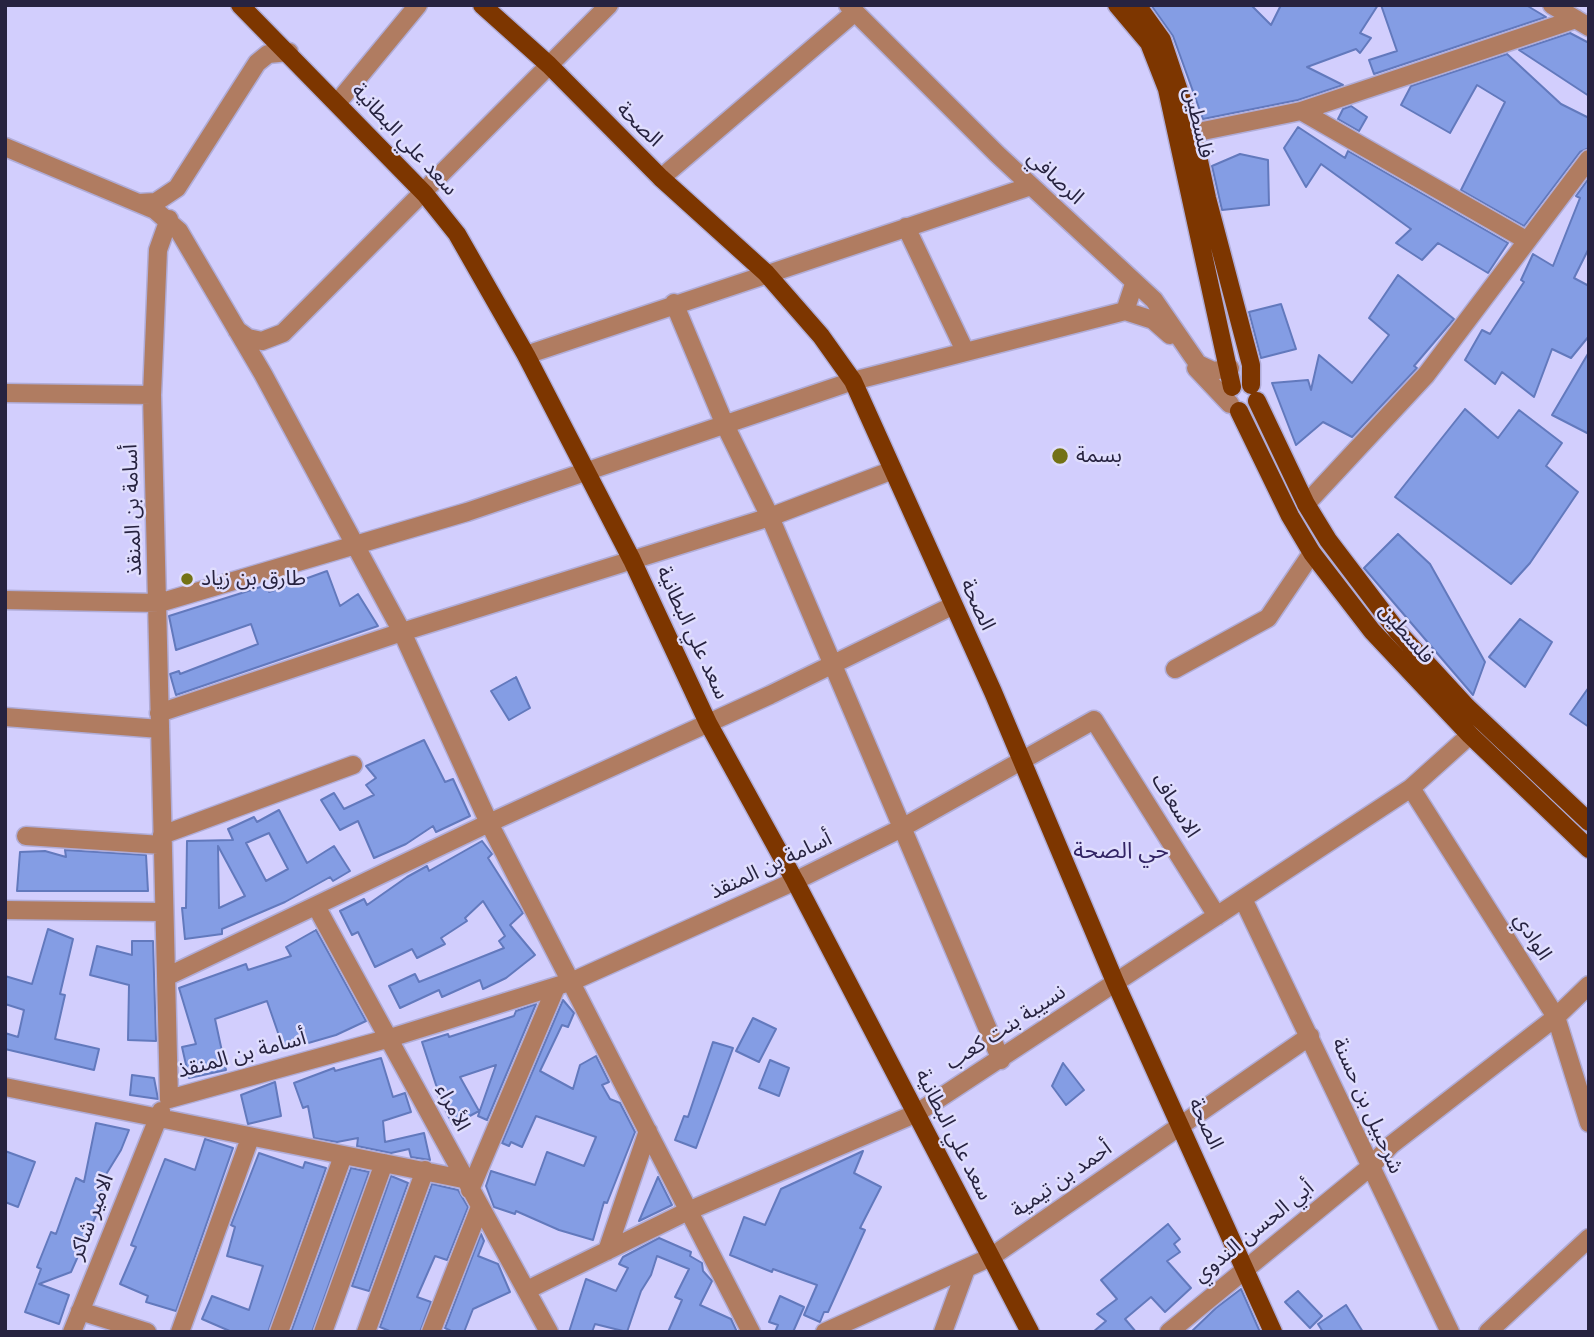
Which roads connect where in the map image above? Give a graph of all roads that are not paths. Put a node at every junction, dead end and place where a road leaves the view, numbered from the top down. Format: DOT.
graph roads {
  1 [pos="240,5"];
  2 [pos="418,5"];
  3 [pos="482,5"];
  4 [pos="609,5"];
  5 [pos="1117,5"];
  6 [pos="1137,5"];
  7 [pos="1552,5"];
  8 [pos="852,8"];
  9 [pos="1582,23"];
  10 [pos="289,52"];
  11 [pos="549,65"];
  12 [pos="338,102"];
  13 [pos="1301,111"];
  14 [pos="1193,133"];
  15 [pos="5,147"];
  16 [pos="1589,159"];
  17 [pos="661,178"];
  18 [pos="1031,186"];
  19 [pos="425,194"];
  20 [pos="139,203"];
  21 [pos="169,219"];
  22 [pos="906,227"];
  23 [pos="1526,240"];
  24 [pos="766,273"];
  25 [pos="1134,284"];
  26 [pos="674,303"];
  27 [pos="1125,311"];
  28 [pos="237,330"];
  29 [pos="965,351"];
  30 [pos="526,355"];
  31 [pos="1230,368"];
  32 [pos="853,381"];
  33 [pos="5,393"];
  34 [pos="1254,393"];
  35 [pos="152,395"];
  36 [pos="1234,401"];
  37 [pos="725,425"];
  38 [pos="585,470"];
  39 [pos="893,470"];
  40 [pos="1306,504"];
  41 [pos="770,517"];
  42 [pos="354,547"];
  43 [pos="1312,553"];
  44 [pos="632,560"];
  45 [pos="5,600"];
  46 [pos="159,603"];
  47 [pos="952,606"];
  48 [pos="402,632"];
  49 [pos="832,665"];
  50 [pos="1175,670"];
  51 [pos="5,717"];
  52 [pos="1094,720"];
  53 [pos="160,721"];
  54 [pos="708,723"];
  55 [pos="1470,735"];
  56 [pos="1023,762"];
  57 [pos="352,765"];
  58 [pos="1411,788"];
  59 [pos="1566,801"];
  60 [pos="1589,809"];
  61 [pos="489,822"];
  62 [pos="1589,822"];
  63 [pos="900,829"];
  64 [pos="26,836"];
  65 [pos="162,840"];
  66 [pos="1589,849"];
  67 [pos="796,881"];
  68 [pos="1243,899"];
  69 [pos="316,906"];
  70 [pos="5,910"];
  71 [pos="163,912"];
  72 [pos="1217,916"];
  73 [pos="166,976"];
  74 [pos="565,984"];
  75 [pos="1115,984"];
  76 [pos="1589,985"];
  77 [pos="1556,1017"];
  78 [pos="1310,1036"];
  79 [pos="390,1038"];
  80 [pos="1001,1060"];
  81 [pos="5,1087"];
  82 [pos="169,1099"];
  83 [pos="917,1113"];
  84 [pos="156,1120"];
  85 [pos="1589,1123"];
  86 [pos="1180,1124"];
  87 [pos="648,1131"];
  88 [pos="250,1138"];
  89 [pos="343,1156"];
  90 [pos="384,1163"];
  91 [pos="1369,1168"];
  92 [pos="425,1170"];
  93 [pos="467,1184"];
  94 [pos="480,1207"];
  95 [pos="688,1211"];
  96 [pos="1589,1238"];
  97 [pos="607,1251"];
  98 [pos="991,1258"];
  99 [pos="966,1269"];
  100 [pos="1245,1269"];
  101 [pos="527,1290"];
  102 [pos="80,1311"];
  103 [pos="72,1332"];
  104 [pos="147,1332"];
  105 [pos="180,1332"];
  106 [pos="279,1332"];
  107 [pos="323,1332"];
  108 [pos="366,1332"];
  109 [pos="431,1332"];
  110 [pos="549,1332"];
  111 [pos="751,1332"];
  112 [pos="825,1332"];
  113 [pos="943,1332"];
  114 [pos="1030,1332"];
  115 [pos="1169,1332"];
  116 [pos="1273,1332"];
  117 [pos="1450,1332"];
  118 [pos="1488,1332"];
  1 -- 10 [label="main road, سعد علي البطانية"];
  2 -- 12 [label="street"];
  3 -- 11 [label="main road, الصحة"];
  4 -- 11 [label="street"];
  5 -- 31 [label="main road, فلسطين"];
  6 -- 14 [label="main road, فلسطين"];
  7 -- 9 [label="street"];
  8 -- 17 [label="street"];
  8 -- 18 [label="street, الرصافي"];
  9 -- 13 [label="street"];
  10 -- 12 [label="main road, سعد علي البطانية"];
  10 -- 20 [label="street"];
  11 -- 17 [label="main road, الصحة"];
  11 -- 19 [label="street"];
  12 -- 19 [label="main road, سعد علي البطانية"];
  13 -- 14 [label="street"];
  13 -- 23 [label="street"];
  14 -- 34 [label="main road, فلسطين"];
  15 -- 20 [label="street"];
  16 -- 23 [label="street"];
  17 -- 24 [label="main road, الصحة"];
  18 -- 22 [label="street"];
  18 -- 25 [label="street, الرصافي"];
  19 -- 28 [label="street"];
  19 -- 30 [label="main road, سعد علي البطانية"];
  20 -- 21 [label="street"];
  21 -- 28 [label="street"];
  21 -- 35 [label="street, أسامة بن المنقذ"];
  22 -- 24 [label="street"];
  22 -- 29 [label="street"];
  23 -- 40 [label="street"];
  24 -- 26 [label="street"];
  24 -- 32 [label="main road, الصحة"];
  25 -- 27 [label="street"];
  25 -- 31 [label="street, الرصافي"];
  26 -- 30 [label="street"];
  26 -- 37 [label="street"];
  27 -- 29 [label="street"];
  27 -- 36 [label="street"];
  28 -- 42 [label="street"];
  29 -- 32 [label="street"];
  30 -- 38 [label="main road, سعد علي البطانية"];
  31 -- 36 [label="main road, فلسطين"];
  32 -- 37 [label="street"];
  32 -- 39 [label="main road, الصحة"];
  33 -- 35 [label="street"];
  34 -- 36 [label="main road"];
  34 -- 36 [label="main road"];
  34 -- 40 [label="main road, فلسطين"];
  35 -- 46 [label="street, أسامة بن المنقذ"];
  36 -- 43 [label="main road, فلسطين"];
  37 -- 38 [label="street"];
  37 -- 41 [label="street"];
  38 -- 42 [label="street"];
  38 -- 44 [label="main road, سعد علي البطانية"];
  39 -- 41 [label="street"];
  39 -- 47 [label="main road, الصحة"];
  40 -- 59 [label="main road, فلسطين"];
  41 -- 44 [label="street"];
  41 -- 49 [label="street"];
  42 -- 46 [label="street"];
  42 -- 48 [label="street"];
  43 -- 50 [label="street"];
  43 -- 55 [label="main road, فلسطين"];
  44 -- 48 [label="street"];
  44 -- 54 [label="main road, سعد علي البطانية"];
  45 -- 46 [label="street"];
  46 -- 53 [label="street, أسامة بن المنقذ"];
  47 -- 49 [label="street"];
  47 -- 56 [label="main road, الصحة"];
  48 -- 53 [label="street"];
  48 -- 61 [label="street"];
  49 -- 54 [label="street"];
  49 -- 63 [label="street"];
  51 -- 53 [label="street"];
  52 -- 56 [label="street, أسامة بن المنقذ"];
  52 -- 72 [label="street, الاسعاف"];
  53 -- 65 [label="street, أسامة بن المنقذ"];
  54 -- 61 [label="street"];
  54 -- 67 [label="main road, سعد علي البطانية"];
  55 -- 58 [label="street, نسيبة بنت كعب"];
  55 -- 66 [label="main road, فلسطين"];
  56 -- 63 [label="street, أسامة بن المنقذ"];
  56 -- 75 [label="main road, الصحة"];
  57 -- 65 [label="street"];
  58 -- 68 [label="street, نسيبة بنت كعب"];
  58 -- 77 [label="street, الوادي"];
  59 -- 60 [label="main road"];
  59 -- 62 [label="main road, فلسطين"];
  61 -- 69 [label="street"];
  61 -- 74 [label="street"];
  63 -- 67 [label="street, أسامة بن المنقذ"];
  63 -- 80 [label="street"];
  64 -- 65 [label="street"];
  65 -- 71 [label="street, أسامة بن المنقذ"];
  67 -- 74 [label="street, أسامة بن المنقذ"];
  67 -- 83 [label="main road, سعد علي البطانية"];
  68 -- 72 [label="street, نسيبة بنت كعب"];
  68 -- 78 [label="street, شرحبيل بن حسنة"];
  69 -- 73 [label="street"];
  69 -- 79 [label="street, الأمراء"];
  70 -- 71 [label="street"];
  71 -- 73 [label="street, أسامة بن المنقذ"];
  72 -- 75 [label="street, نسيبة بنت كعب"];
  73 -- 82 [label="street, أسامة بن المنقذ"];
  74 -- 79 [label="street, أسامة بن المنقذ"];
  74 -- 87 [label="street"];
  74 -- 93 [label="street"];
  75 -- 80 [label="street, نسيبة بنت كعب"];
  75 -- 86 [label="main road, الصحة"];
  76 -- 77 [label="street, أبي الحسن الندوي"];
  77 -- 85 [label="street, الوادي"];
  77 -- 91 [label="street, أبي الحسن الندوي"];
  78 -- 86 [label="street, أحمد بن تيمية"];
  78 -- 91 [label="street, شرحبيل بن حسنة"];
  79 -- 82 [label="street, أسامة بن المنقذ"];
  79 -- 93 [label="street, الأمراء"];
  80 -- 83 [label="street, نسيبة بنت كعب"];
  81 -- 84 [label="street"];
  82 -- 84 [label="street, الامير شاكر"];
  83 -- 95 [label="street, نسيبة بنت كعب"];
  83 -- 98 [label="main road, سعد علي البطانية"];
  84 -- 88 [label="street"];
  84 -- 102 [label="street, الامير شاكر"];
  86 -- 98 [label="street, أحمد بن تيمية"];
  86 -- 100 [label="main road, الصحة"];
  87 -- 95 [label="street"];
  87 -- 97 [label="street"];
  88 -- 89 [label="street"];
  88 -- 105 [label="street"];
  89 -- 90 [label="street"];
  89 -- 106 [label="street"];
  90 -- 92 [label="street"];
  90 -- 107 [label="street"];
  91 -- 100 [label="street, أبي الحسن الندوي"];
  91 -- 117 [label="street, شرحبيل بن حسنة"];
  92 -- 93 [label="street"];
  92 -- 108 [label="street"];
  93 -- 94 [label="street, الأمراء"];
  94 -- 101 [label="street, الأمراء"];
  94 -- 109 [label="street"];
  95 -- 97 [label="street, نسيبة بنت كعب"];
  95 -- 111 [label="street"];
  96 -- 118 [label="street"];
  97 -- 101 [label="street, نسيبة بنت كعب"];
  98 -- 99 [label="street, أحمد بن تيمية"];
  98 -- 114 [label="main road, سعد علي البطانية"];
  99 -- 112 [label="street, أحمد بن تيمية"];
  99 -- 113 [label="street"];
  100 -- 115 [label="street, أبي الحسن الندوي"];
  100 -- 116 [label="main road, الصحة"];
  101 -- 110 [label="street, الأمراء"];
  102 -- 103 [label="street, الامير شاكر"];
  102 -- 104 [label="street"];
}
